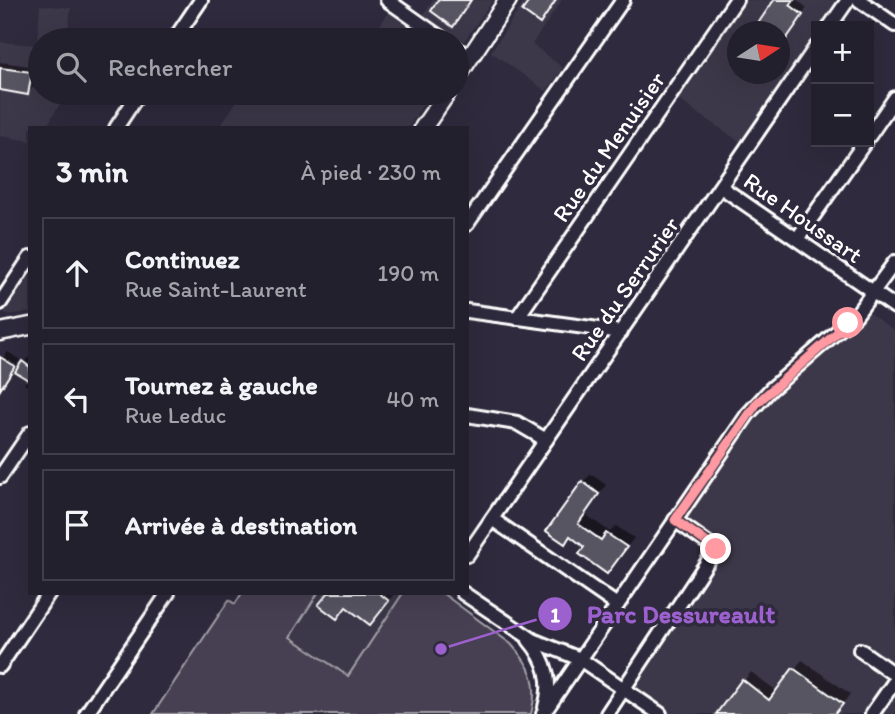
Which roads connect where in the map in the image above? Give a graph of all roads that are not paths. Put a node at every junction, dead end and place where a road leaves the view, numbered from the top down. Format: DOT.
graph roads {
  1 [pos="201,0"];
  2 [pos="387,0"];
  3 [pos="509,0"];
  4 [pos="622,0"];
  5 [pos="736,0"];
  6 [pos="848,0"];
  7 [pos="859,0"];
  8 [pos="833,21"];
  9 [pos="895,25"];
  10 [pos="182,28"];
  11 [pos="427,28"];
  12 [pos="469,47"];
  13 [pos="811,54"];
  14 [pos="895,99"];
  15 [pos="131,105"];
  16 [pos="439,105"];
  17 [pos="117,126"];
  18 [pos="424,126"];
  19 [pos="874,129"];
  20 [pos="861,147"];
  21 [pos="721,187"];
  22 [pos="469,222"];
  23 [pos="797,239"];
  24 [pos="28,261"];
  25 [pos="895,261"];
  26 [pos="874,292"];
  27 [pos="0,303"];
  28 [pos="895,307"];
  29 [pos="469,311"];
  30 [pos="517,318"];
  31 [pos="28,326"];
  32 [pos="0,332"];
  33 [pos="621,332"];
  34 [pos="469,415"];
  35 [pos="28,436"];
  36 [pos="546,440"];
  37 [pos="0,477"];
  38 [pos="492,519"];
  39 [pos="675,520"];
  40 [pos="469,552"];
  41 [pos="48,595"];
  42 [pos="167,595"];
  43 [pos="466,595"];
  44 [pos="617,605"];
  45 [pos="524,635"];
  46 [pos="860,650"];
  47 [pos="580,659"];
  48 [pos="0,666"];
  49 [pos="895,675"];
  50 [pos="895,681"];
  51 [pos="623,688"];
  52 [pos="86,714"];
  53 [pos="543,714"];
  54 [pos="607,714"];
  55 [pos="660,714"];
  56 [pos="872,714"];
  1 -- 10 [label="street"];
  2 -- 11 [label="street"];
  3 -- 12 [label="main road"];
  4 -- 22 [label="street"];
  5 -- 30 [label="street, Rue du Menuisier"];
  6 -- 8 [label="street"];
  7 -- 9 [label="street"];
  13 -- 21 [label="street, Rue du Serrurier"];
  14 -- 19 [label="street"];
  15 -- 17 [label="street"];
  16 -- 18 [label="main road"];
  20 -- 23 [label="street"];
  21 -- 23 [label="street, Rue Houssart"];
  21 -- 33 [label="street, Rue du Serrurier"];
  23 -- 26 [label="street, Rue Houssart"];
  24 -- 27 [label="street"];
  25 -- 26 [label="street"];
  26 -- 28 [label="street, Rue Houssart"];
  26 -- 39 [label="street"];
  29 -- 30 [label="street"];
  30 -- 33 [label="street"];
  31 -- 32 [label="main road"];
  33 -- 36 [label="street, Rue du Serrurier"];
  34 -- 36 [label="street"];
  35 -- 37 [label="street"];
  36 -- 38 [label="street, Rue du Serrurier"];
  38 -- 40 [label="street, Rue du Serrurier"];
  38 -- 44 [label="street"];
  39 -- 44 [label="street"];
  39 -- 51 [label="street"];
  41 -- 48 [label="street"];
  42 -- 52 [label="street"];
  43 -- 45 [label="street"];
  44 -- 47 [label="street"];
  45 -- 47 [label="street"];
  45 -- 53 [label="street"];
  46 -- 49 [label="street"];
  47 -- 51 [label="street"];
  47 -- 53 [label="street"];
  50 -- 56 [label="street"];
  51 -- 54 [label="street"];
  51 -- 55 [label="street"];
}
